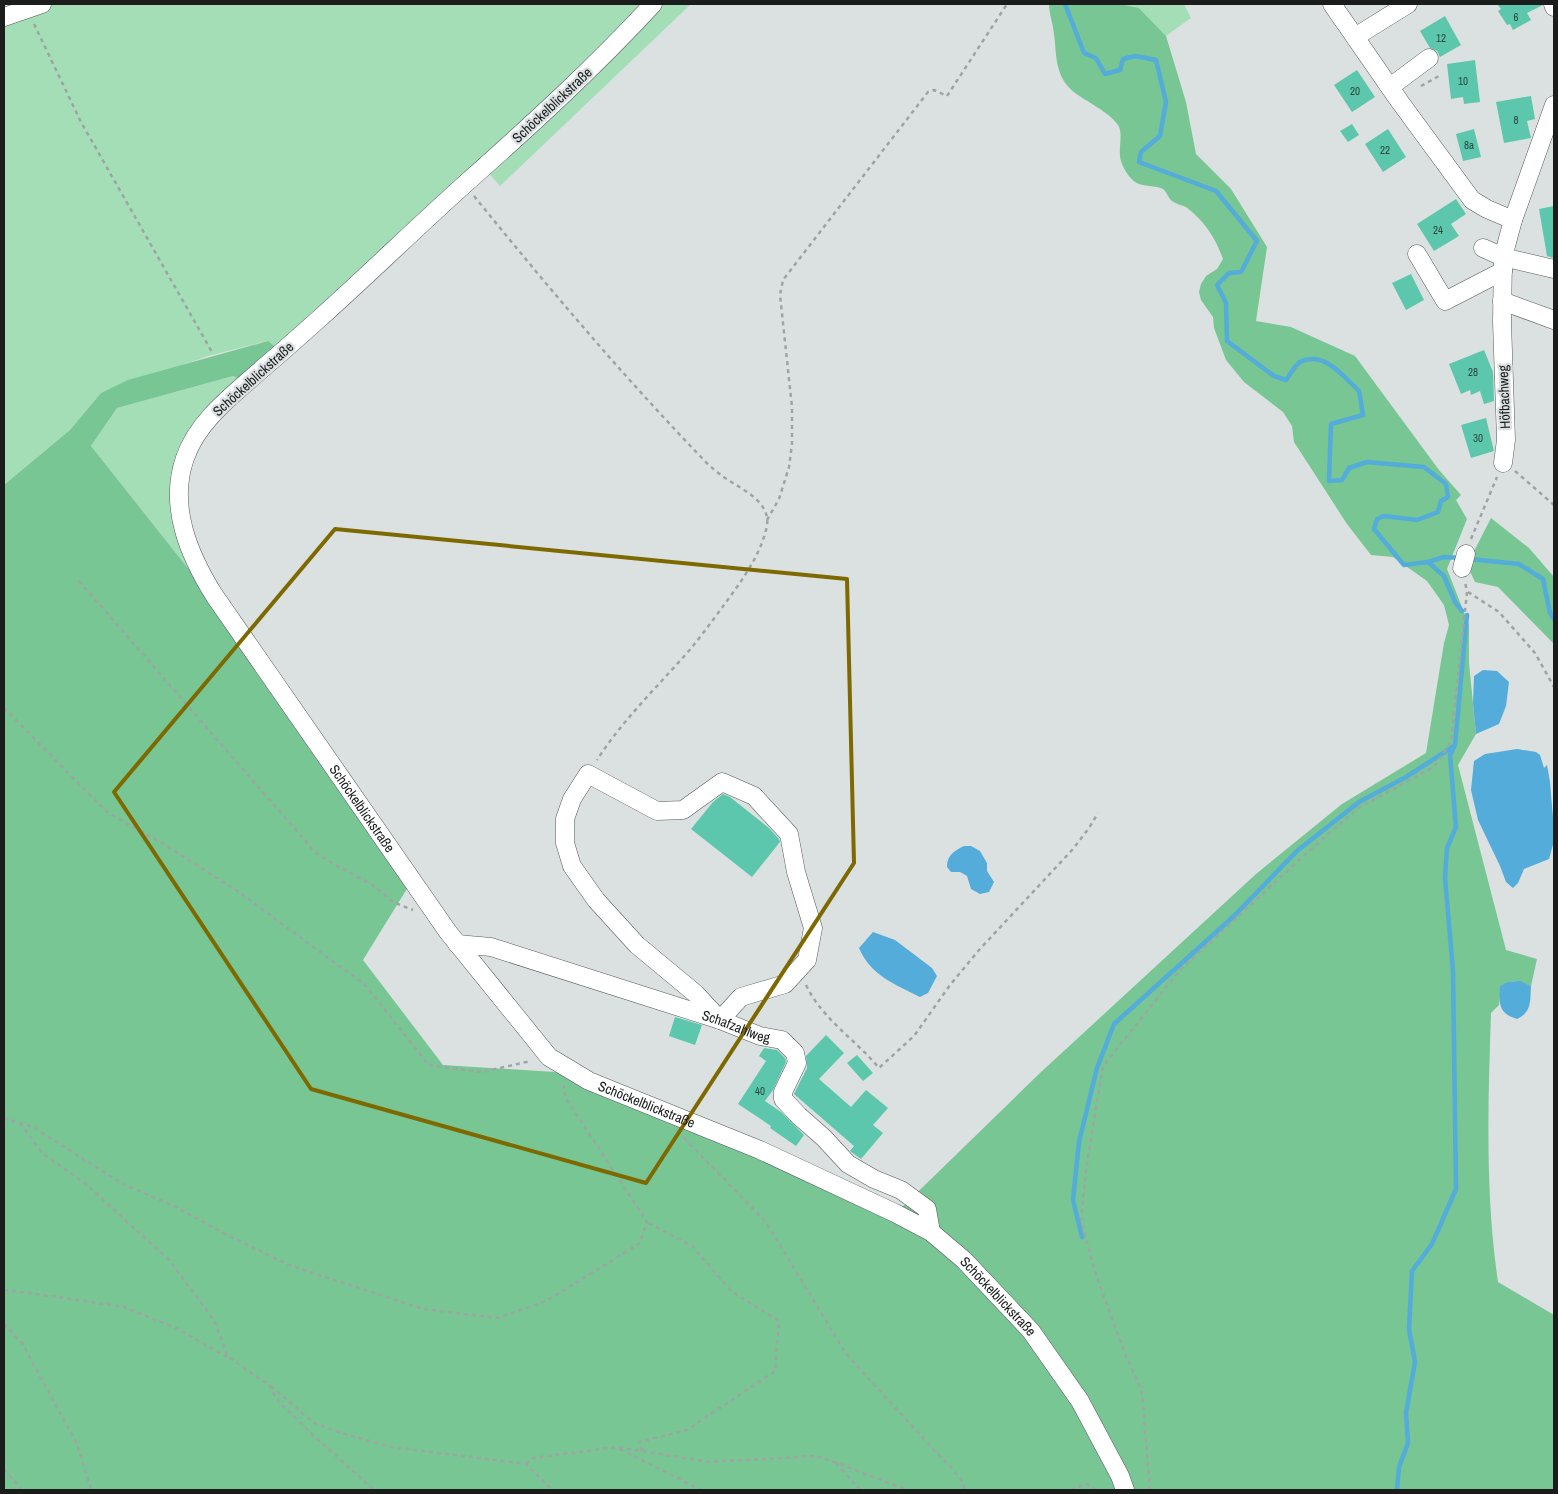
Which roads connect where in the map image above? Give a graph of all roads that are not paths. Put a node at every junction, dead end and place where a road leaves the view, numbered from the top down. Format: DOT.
graph roads {
  1 [pos="653,4"];
  2 [pos="1332,4"];
  3 [pos="1408,4"];
  4 [pos="34,6"];
  5 [pos="4,17"];
  6 [pos="1355,37"];
  7 [pos="1429,58"];
  8 [pos="1390,87"];
  9 [pos="1554,105"];
  10 [pos="1513,220"];
  11 [pos="1483,248"];
  12 [pos="1417,254"];
  13 [pos="1503,264"];
  14 [pos="1554,269"];
  15 [pos="1502,301"];
  16 [pos="1554,320"];
  17 [pos="1503,462"];
  18 [pos="457,944"];
  19 [pos="720,1020"];
  20 [pos="931,1232"];
  21 [pos="1125,1490"];
  1 -- 18 [label="street, Schöckelblickstraße"];
  2 -- 6 [label="street"];
  3 -- 6 [label="street"];
  4 -- 5 [label="street"];
  6 -- 8 [label="street"];
  7 -- 8 [label="street"];
  8 -- 10 [label="street"];
  9 -- 10 [label="street, Höfbachweg"];
  10 -- 13 [label="street, Höfbachweg"];
  11 -- 13 [label="street"];
  12 -- 13 [label="street"];
  13 -- 14 [label="street"];
  13 -- 15 [label="street, Höfbachweg"];
  15 -- 16 [label="street"];
  15 -- 17 [label="street, Höfbachweg"];
  18 -- 19 [label="street, Schafzahlweg"];
  18 -- 20 [label="street, Schöckelblickstraße"];
  19 -- 19 [label="street"];
  19 -- 20 [label="street, Schafzahlweg"];
  20 -- 21 [label="street, Schöckelblickstraße"];
}
